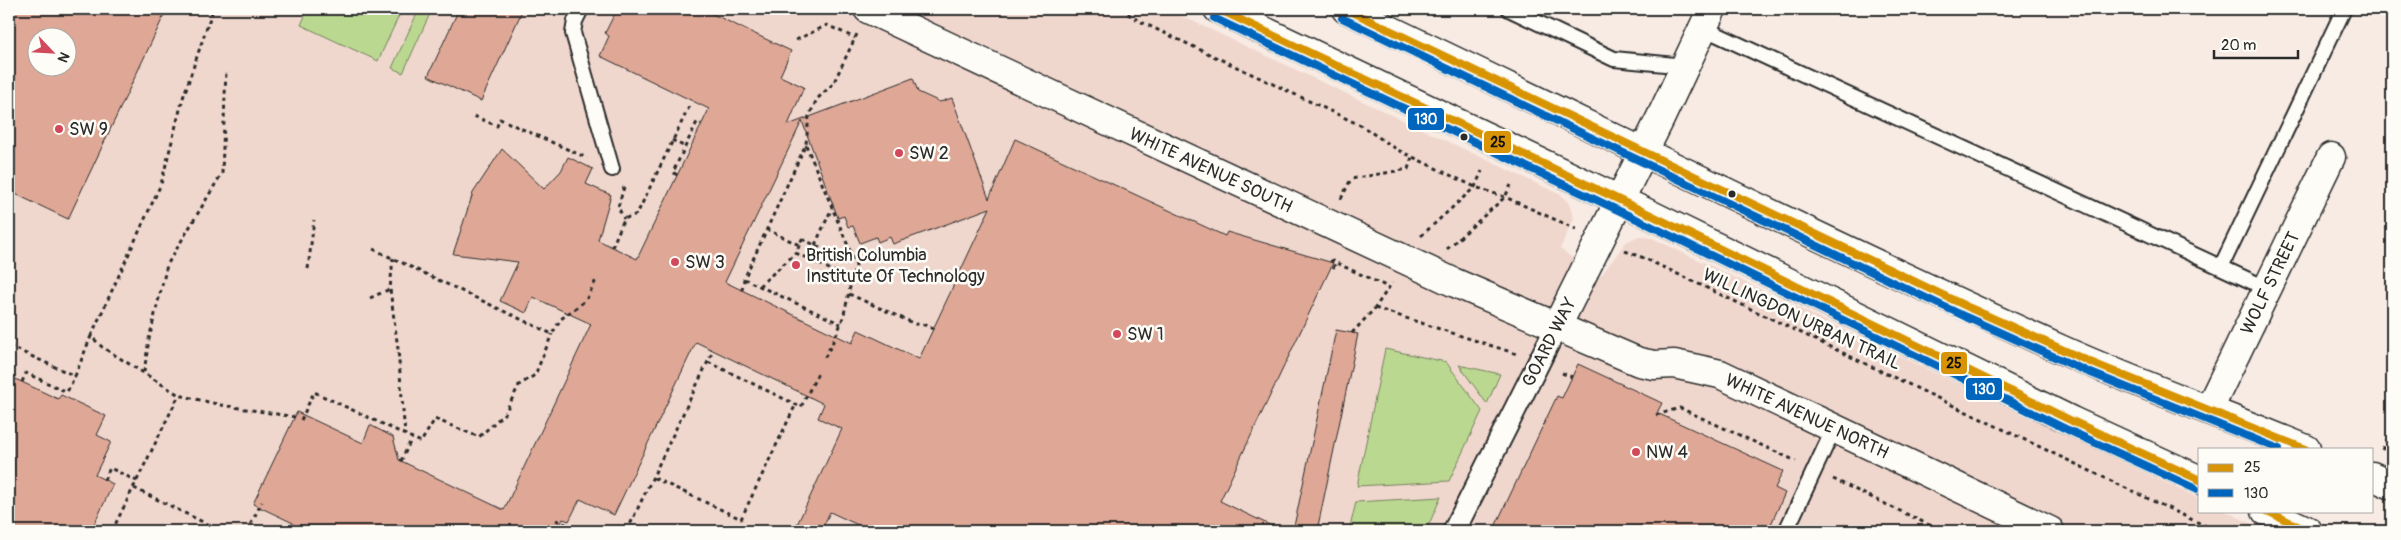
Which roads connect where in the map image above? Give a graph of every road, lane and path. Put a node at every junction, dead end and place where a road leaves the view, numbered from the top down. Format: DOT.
graph roads {
  1 [pos="213,9"];
  2 [pos="581,9"];
  3 [pos="1121,9"];
  4 [pos="1218,9"];
  5 [pos="1346,9"];
  6 [pos="1509,9"];
  7 [pos="2344,9"];
  8 [pos="864,18"];
  9 [pos="1707,18"];
  10 [pos="855,38"];
  11 [pos="796,40"];
  12 [pos="1685,66"];
  13 [pos="226,70"];
  14 [pos="690,104"];
  15 [pos="474,116"];
  16 [pos="701,124"];
  17 [pos="672,140"];
  18 [pos="806,144"];
  19 [pos="685,147"];
  20 [pos="1643,152"];
  21 [pos="1412,157"];
  22 [pos="2331,157"];
  23 [pos="612,169"];
  24 [pos="1482,171"];
  25 [pos="678,174"];
  26 [pos="1511,185"];
  27 [pos="1475,187"];
  28 [pos="1505,197"];
  29 [pos="1340,200"];
  30 [pos="1618,200"];
  31 [pos="832,207"];
  32 [pos="314,220"];
  33 [pos="1571,227"];
  34 [pos="766,230"];
  35 [pos="1427,243"];
  36 [pos="799,245"];
  37 [pos="815,245"];
  38 [pos="612,247"];
  39 [pos="373,249"];
  40 [pos="1620,249"];
  41 [pos="1445,251"];
  42 [pos="796,252"];
  43 [pos="393,258"];
  44 [pos="1330,260"];
  45 [pos="1336,263"];
  46 [pos="819,264"];
  47 [pos="2221,267"];
  48 [pos="308,268"];
  49 [pos="1333,268"];
  50 [pos="596,278"];
  51 [pos="744,278"];
  52 [pos="850,279"];
  53 [pos="759,286"];
  54 [pos="390,289"];
  55 [pos="2268,289"];
  56 [pos="742,290"];
  57 [pos="849,294"];
  58 [pos="370,298"];
  59 [pos="1375,308"];
  60 [pos="841,324"];
  61 [pos="1557,326"];
  62 [pos="933,328"];
  63 [pos="1352,333"];
  64 [pos="552,334"];
  65 [pos="91,336"];
  66 [pos="9,346"];
  67 [pos="714,351"];
  68 [pos="824,359"];
  69 [pos="708,362"];
  70 [pos="1538,363"];
  71 [pos="820,371"];
  72 [pos="144,372"];
  73 [pos="75,376"];
  74 [pos="1572,377"];
  75 [pos="22,382"];
  76 [pos="316,387"];
  77 [pos="314,392"];
  78 [pos="179,395"];
  79 [pos="796,404"];
  80 [pos="2209,409"];
  81 [pos="295,417"];
  82 [pos="301,420"];
  83 [pos="1834,428"];
  84 [pos="405,435"];
  85 [pos="412,438"];
  86 [pos="2304,448"];
  87 [pos="401,461"];
  88 [pos="2374,477"];
  89 [pos="654,478"];
  90 [pos="2198,479"];
  91 [pos="104,480"];
  92 [pos="137,481"];
  93 [pos="2392,486"];
  94 [pos="134,488"];
  95 [pos="262,502"];
  96 [pos="2268,512"];
  97 [pos="556,520"];
  98 [pos="112,531"];
  99 [pos="222,531"];
  100 [pos="247,531"];
  101 [pos="580,531"];
  102 [pos="627,531"];
  103 [pos="1454,531"];
  104 [pos="1786,531"];
  105 [pos="2050,531"];
  106 [pos="2216,531"];
  107 [pos="2308,531"];
  1 -- 65 [label="path"];
  2 -- 23 [label="lane"];
  3 -- 21 [label="path"];
  4 -- 30 [label="main road"];
  5 -- 20 [label="main road"];
  6 -- 12 [label="lane"];
  7 -- 47 [label="lane"];
  8 -- 10 [label="path"];
  8 -- 61 [label="main road, WHITE AVENUE SOUTH"];
  9 -- 12 [label="main road, GOARD WAY"];
  9 -- 47 [label="lane"];
  10 -- 11 [label="path"];
  10 -- 18 [label="path"];
  12 -- 20 [label="main road, GOARD WAY"];
  13 -- 72 [label="path"];
  14 -- 17 [label="path"];
  15 -- 23 [label="path"];
  16 -- 19 [label="path"];
  17 -- 19 [label="path"];
  17 -- 38 [label="path"];
  18 -- 31 [label="path"];
  18 -- 34 [label="path"];
  19 -- 25 [label="path"];
  20 -- 30 [label="main road, GOARD WAY"];
  20 -- 80 [label="main road"];
  21 -- 27 [label="path"];
  21 -- 29 [label="path"];
  22 -- 55 [label="main road, WOLF STREET"];
  24 -- 27 [label="path"];
  26 -- 28 [label="path"];
  27 -- 28 [label="path"];
  27 -- 35 [label="path"];
  28 -- 33 [label="path"];
  28 -- 41 [label="path"];
  30 -- 61 [label="main road, GOARD WAY"];
  30 -- 90 [label="main road"];
  31 -- 37 [label="path"];
  31 -- 52 [label="path"];
  32 -- 48 [label="path"];
  34 -- 36 [label="path"];
  34 -- 51 [label="path"];
  36 -- 37 [label="path"];
  36 -- 42 [label="path"];
  37 -- 46 [label="path"];
  39 -- 43 [label="path"];
  40 -- 106 [label="path, WILLINGDON URBAN TRAIL"];
  42 -- 46 [label="path"];
  42 -- 53 [label="path"];
  43 -- 54 [label="path"];
  43 -- 64 [label="path"];
  44 -- 45 [label="path"];
  45 -- 49 [label="path"];
  45 -- 59 [label="path"];
  46 -- 52 [label="path"];
  47 -- 55 [label="lane"];
  50 -- 64 [label="path"];
  51 -- 53 [label="path"];
  51 -- 56 [label="path"];
  52 -- 57 [label="path"];
  53 -- 60 [label="path"];
  54 -- 58 [label="path"];
  54 -- 84 [label="path"];
  55 -- 80 [label="main road, WOLF STREET"];
  57 -- 60 [label="path"];
  57 -- 62 [label="path"];
  59 -- 63 [label="path"];
  59 -- 70 [label="path"];
  60 -- 68 [label="path"];
  61 -- 70 [label="street, GOARD WAY"];
  61 -- 83 [label="main road, WHITE AVENUE NORTH"];
  64 -- 85 [label="path"];
  65 -- 72 [label="path"];
  65 -- 73 [label="path"];
  66 -- 73 [label="path"];
  67 -- 69 [label="path"];
  69 -- 79 [label="path"];
  69 -- 89 [label="path"];
  70 -- 74 [label="path"];
  70 -- 103 [label="street, GOARD WAY"];
  71 -- 79 [label="path"];
  72 -- 78 [label="path"];
  73 -- 75 [label="path"];
  76 -- 77 [label="path"];
  77 -- 82 [label="path"];
  77 -- 84 [label="path"];
  78 -- 81 [label="path"];
  78 -- 92 [label="path"];
  79 -- 89 [label="path"];
  80 -- 86 [label="main road"];
  83 -- 104 [label="lane"];
  83 -- 105 [label="main road, WHITE AVENUE NORTH"];
  84 -- 85 [label="path"];
  85 -- 87 [label="path"];
  88 -- 93 [label="main road"];
  89 -- 102 [label="path"];
  91 -- 92 [label="path"];
  92 -- 94 [label="path"];
  94 -- 98 [label="path"];
  94 -- 99 [label="path"];
  95 -- 100 [label="path"];
  96 -- 107 [label="main road"];
  97 -- 101 [label="path"];
}
